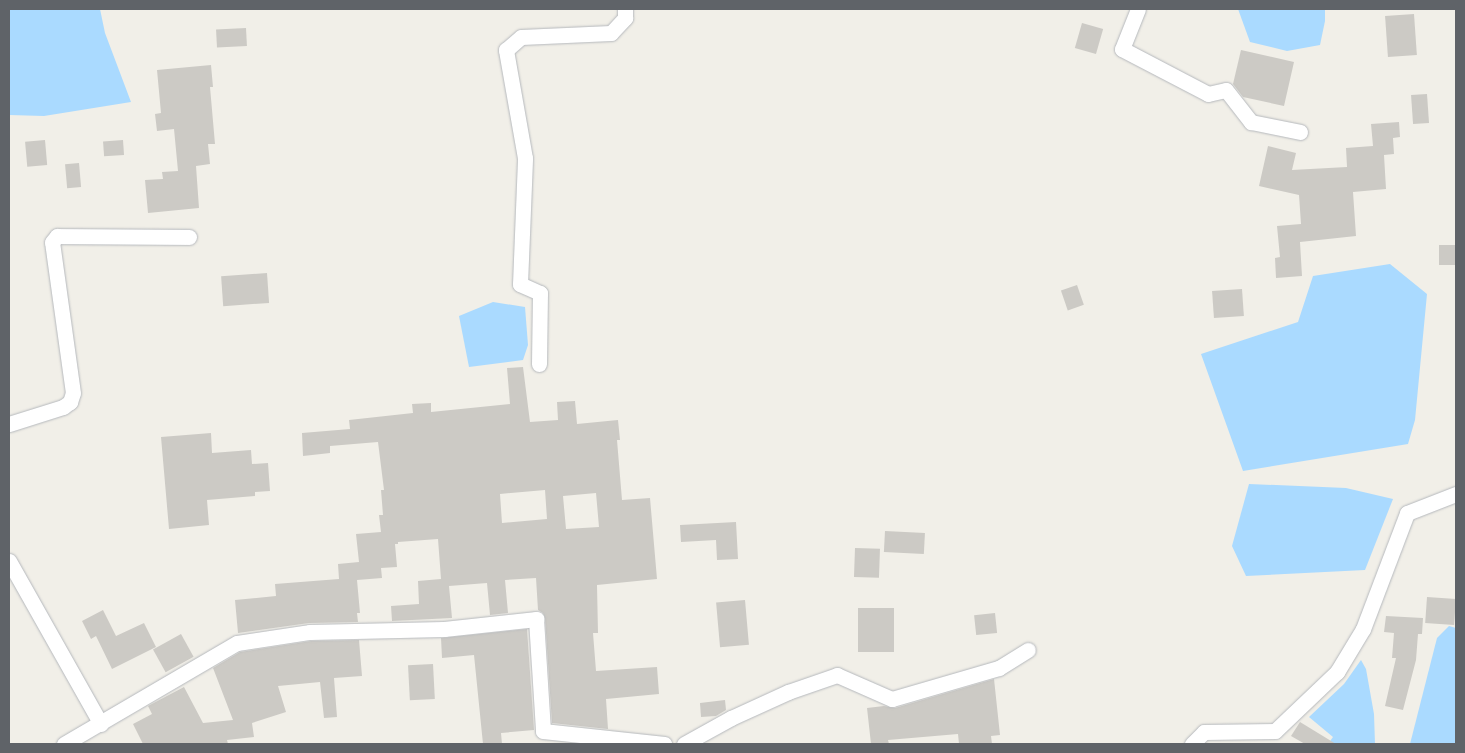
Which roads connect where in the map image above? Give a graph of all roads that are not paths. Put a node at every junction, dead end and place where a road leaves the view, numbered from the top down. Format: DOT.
graph roads {
  1 [pos="624,9"];
  2 [pos="1138,9"];
  3 [pos="1300,132"];
  4 [pos="189,237"];
  5 [pos="540,364"];
  6 [pos="9,424"];
  7 [pos="1456,494"];
  8 [pos="9,561"];
  9 [pos="1028,650"];
  10 [pos="101,724"];
  11 [pos="64,744"];
  12 [pos="667,744"];
  13 [pos="684,744"];
  14 [pos="1192,744"];
  1 -- 5 [label="street"];
  2 -- 3 [label="street"];
  4 -- 6 [label="street"];
  7 -- 14 [label="street"];
  8 -- 10 [label="street"];
  9 -- 13 [label="street"];
  10 -- 11 [label="street"];
  10 -- 12 [label="street"];
}
